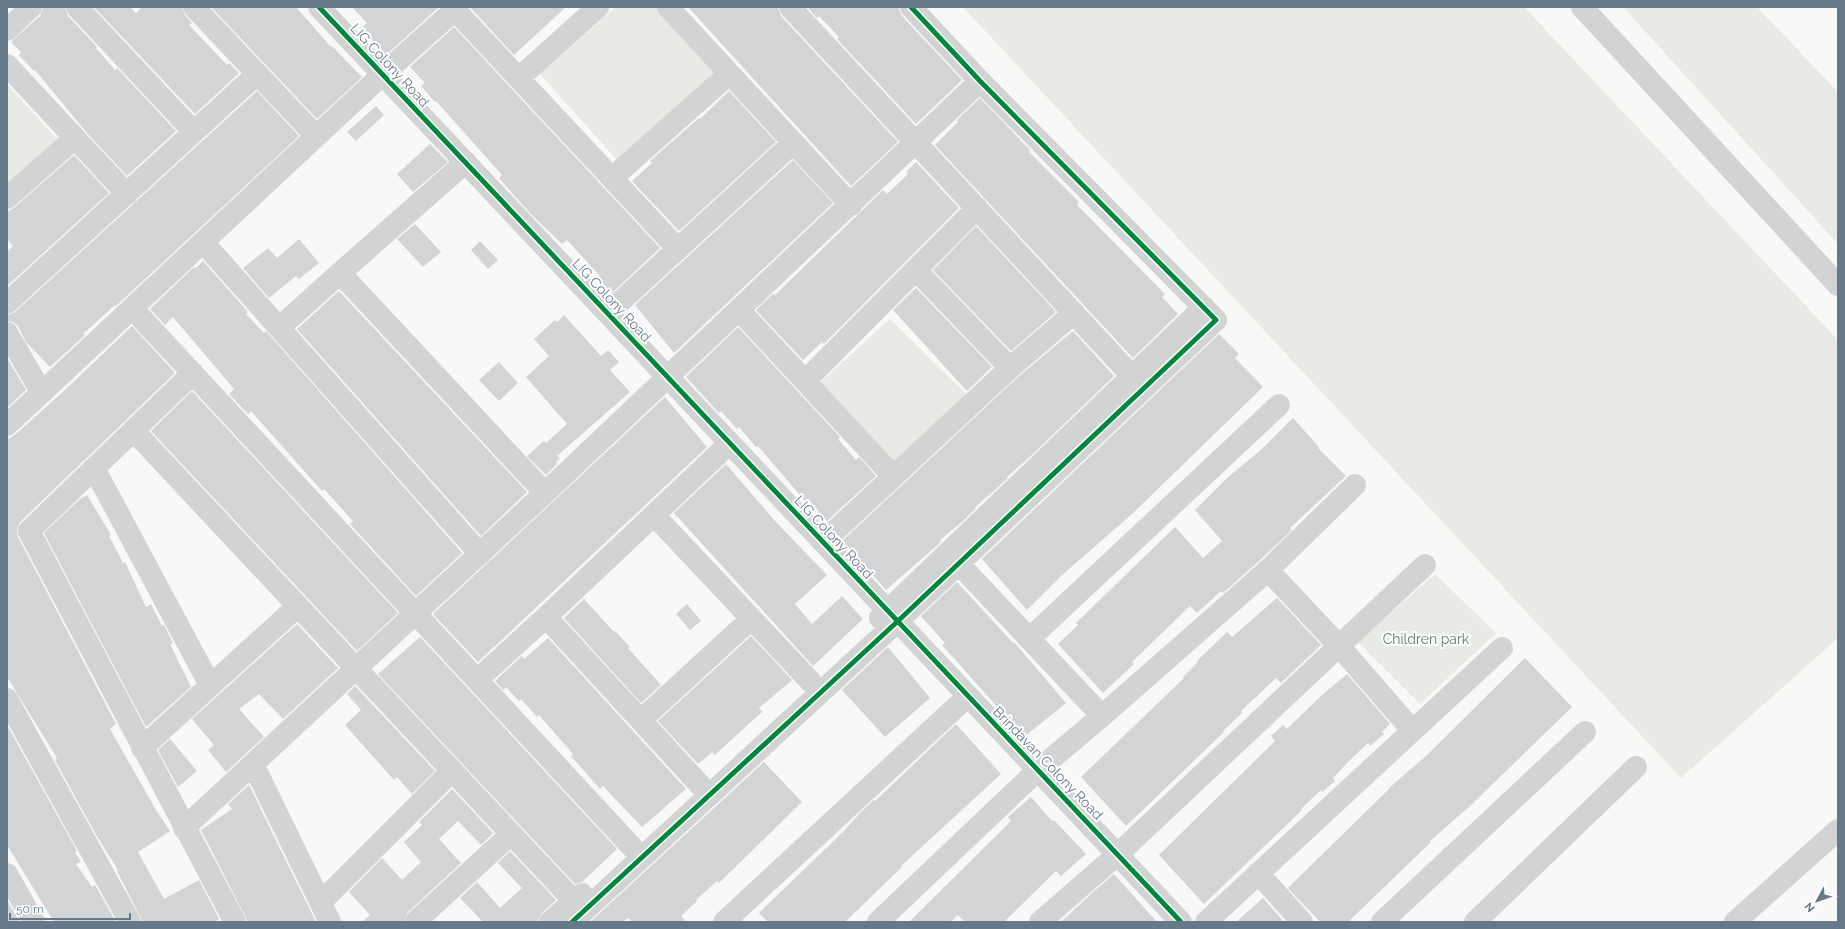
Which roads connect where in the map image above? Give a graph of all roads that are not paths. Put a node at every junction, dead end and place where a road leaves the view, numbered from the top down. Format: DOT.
graph roads {
  1 [pos="31,7"];
  2 [pos="77,7"];
  3 [pos="194,7"];
  4 [pos="319,7"];
  5 [pos="598,7"];
  6 [pos="668,7"];
  7 [pos="790,7"];
  8 [pos="911,7"];
  9 [pos="1582,7"];
  10 [pos="456,8"];
  11 [pos="7,30"];
  12 [pos="7,65"];
  13 [pos="257,74"];
  14 [pos="383,74"];
  15 [pos="729,74"];
  16 [pos="519,78"];
  17 [pos="980,81"];
  18 [pos="194,132"];
  19 [pos="316,136"];
  20 [pos="75,138"];
  21 [pos="793,143"];
  22 [pos="916,143"];
  23 [pos="466,162"];
  24 [pos="612,178"];
  25 [pos="126,194"];
  26 [pos="7,198"];
  27 [pos="851,205"];
  28 [pos="977,208"];
  29 [pos="203,242"];
  30 [pos="678,249"];
  31 [pos="916,270"];
  32 [pos="340,272"];
  33 [pos="1838,285"];
  34 [pos="7,303"];
  35 [pos="1204,307"];
  36 [pos="132,308"];
  37 [pos="740,311"];
  38 [pos="608,313"];
  39 [pos="1074,313"];
  40 [pos="279,328"];
  41 [pos="7,333"];
  42 [pos="1010,368"];
  43 [pos="192,373"];
  44 [pos="1131,375"];
  45 [pos="668,377"];
  46 [pos="805,381"];
  47 [pos="42,393"];
  48 [pos="1279,405"];
  49 [pos="7,425"];
  50 [pos="133,430"];
  51 [pos="730,443"];
  52 [pos="94,468"];
  53 [pos="893,476"];
  54 [pos="1355,485"];
  55 [pos="545,493"];
  56 [pos="654,515"];
  57 [pos="823,542"];
  58 [pos="480,554"];
  59 [pos="959,564"];
  60 [pos="1425,565"];
  61 [pos="1268,570"];
  62 [pos="298,606"];
  63 [pos="415,613"];
  64 [pos="546,616"];
  65 [pos="893,616"];
  66 [pos="751,619"];
  67 [pos="1029,639"];
  68 [pos="1340,647"];
  69 [pos="1502,648"];
  70 [pos="356,668"];
  71 [pos="477,680"];
  72 [pos="811,682"];
  73 [pos="210,685"];
  74 [pos="968,696"];
  75 [pos="7,699"];
  76 [pos="1102,716"];
  77 [pos="641,720"];
  78 [pos="1412,730"];
  79 [pos="1586,732"];
  80 [pos="142,748"];
  81 [pos="253,764"];
  82 [pos="1636,767"];
  83 [pos="1038,770"];
  84 [pos="452,771"];
  85 [pos="700,785"];
  86 [pos="184,828"];
  87 [pos="1838,830"];
  88 [pos="511,834"];
  89 [pos="632,847"];
  90 [pos="1118,854"];
  91 [pos="7,874"];
  92 [pos="1258,874"];
  93 [pos="321,902"];
  94 [pos="573,912"];
  95 [pos="734,919"];
  96 [pos="34,922"];
  97 [pos="130,922"];
  98 [pos="235,922"];
  99 [pos="330,922"];
  100 [pos="415,922"];
  101 [pos="550,922"];
  102 [pos="878,922"];
  103 [pos="1041,922"];
  104 [pos="1181,922"];
  105 [pos="1206,922"];
  106 [pos="1302,922"];
  107 [pos="1382,922"];
  108 [pos="1475,922"];
  109 [pos="1735,922"];
  1 -- 11 [label="street"];
  2 -- 18 [label="street"];
  3 -- 13 [label="street"];
  4 -- 14 [label="street, LIG Colony Road"];
  5 -- 16 [label="street"];
  6 -- 15 [label="street"];
  7 -- 22 [label="street"];
  8 -- 17 [label="street"];
  9 -- 33 [label="street"];
  10 -- 14 [label="street"];
  10 -- 16 [label="street"];
  12 -- 20 [label="street"];
  13 -- 18 [label="street"];
  13 -- 19 [label="street"];
  14 -- 19 [label="street"];
  14 -- 23 [label="street, LIG Colony Road"];
  15 -- 21 [label="street"];
  15 -- 24 [label="street"];
  16 -- 24 [label="street"];
  17 -- 22 [label="street"];
  17 -- 35 [label="street"];
  18 -- 25 [label="street"];
  19 -- 29 [label="street"];
  20 -- 25 [label="street"];
  20 -- 26 [label="street"];
  21 -- 27 [label="street"];
  21 -- 30 [label="street"];
  22 -- 27 [label="street"];
  22 -- 28 [label="street"];
  23 -- 32 [label="street"];
  23 -- 38 [label="street, LIG Colony Road"];
  24 -- 30 [label="street"];
  25 -- 34 [label="street"];
  27 -- 37 [label="street"];
  28 -- 31 [label="street"];
  28 -- 39 [label="street"];
  29 -- 36 [label="street"];
  29 -- 40 [label="street"];
  30 -- 38 [label="street"];
  31 -- 42 [label="street"];
  31 -- 46 [label="street"];
  32 -- 40 [label="street"];
  32 -- 55 [label="street"];
  35 -- 44 [label="street"];
  35 -- 59 [label="street"];
  36 -- 43 [label="street"];
  36 -- 47 [label="street"];
  37 -- 45 [label="street"];
  37 -- 46 [label="street"];
  38 -- 45 [label="street, LIG Colony Road"];
  39 -- 42 [label="street"];
  39 -- 44 [label="street"];
  40 -- 58 [label="street"];
  41 -- 47 [label="street"];
  42 -- 53 [label="street"];
  43 -- 50 [label="street"];
  43 -- 63 [label="street"];
  44 -- 65 [label="street"];
  45 -- 51 [label="street, LIG Colony Road"];
  45 -- 55 [label="street"];
  46 -- 53 [label="street"];
  47 -- 49 [label="street"];
  48 -- 67 [label="street"];
  50 -- 52 [label="street"];
  50 -- 62 [label="street"];
  51 -- 56 [label="street"];
  51 -- 57 [label="street, LIG Colony Road"];
  52 -- 73 [label="street"];
  52 -- 80 [label="street"];
  53 -- 57 [label="street"];
  54 -- 61 [label="street"];
  55 -- 58 [label="street"];
  56 -- 64 [label="street"];
  56 -- 66 [label="street"];
  57 -- 65 [label="street, LIG Colony Road"];
  58 -- 63 [label="street"];
  59 -- 65 [label="street"];
  59 -- 67 [label="street"];
  60 -- 68 [label="street"];
  61 -- 68 [label="street"];
  61 -- 76 [label="street"];
  62 -- 70 [label="street"];
  62 -- 73 [label="street"];
  63 -- 70 [label="street"];
  63 -- 71 [label="street"];
  64 -- 71 [label="street"];
  64 -- 77 [label="street"];
  65 -- 72 [label="street"];
  65 -- 74 [label="street, Brindavan Colony Road"];
  65 -- 94 [label="street"];
  66 -- 72 [label="street"];
  66 -- 77 [label="street"];
  67 -- 76 [label="street"];
  68 -- 78 [label="street"];
  68 -- 90 [label="street"];
  69 -- 78 [label="street"];
  70 -- 81 [label="street"];
  70 -- 84 [label="street"];
  71 -- 89 [label="street"];
  72 -- 85 [label="street"];
  73 -- 80 [label="street"];
  74 -- 83 [label="street, Brindavan Colony Road"];
  74 -- 95 [label="street"];
  75 -- 97 [label="street"];
  76 -- 83 [label="street"];
  77 -- 85 [label="street"];
  78 -- 92 [label="street"];
  79 -- 107 [label="street"];
  80 -- 86 [label="street"];
  81 -- 86 [label="street"];
  81 -- 93 [label="street"];
  82 -- 108 [label="street"];
  83 -- 90 [label="street, Brindavan Colony Road"];
  83 -- 102 [label="street"];
  84 -- 88 [label="street"];
  84 -- 93 [label="street"];
  85 -- 89 [label="street"];
  86 -- 98 [label="street"];
  87 -- 109 [label="street"];
  88 -- 94 [label="street"];
  88 -- 100 [label="street"];
  89 -- 94 [label="street"];
  90 -- 103 [label="street"];
  90 -- 104 [label="street, Brindavan Colony Road"];
  91 -- 96 [label="street"];
  92 -- 105 [label="street"];
  92 -- 106 [label="street"];
  93 -- 99 [label="street"];
  94 -- 101 [label="street"];
}
